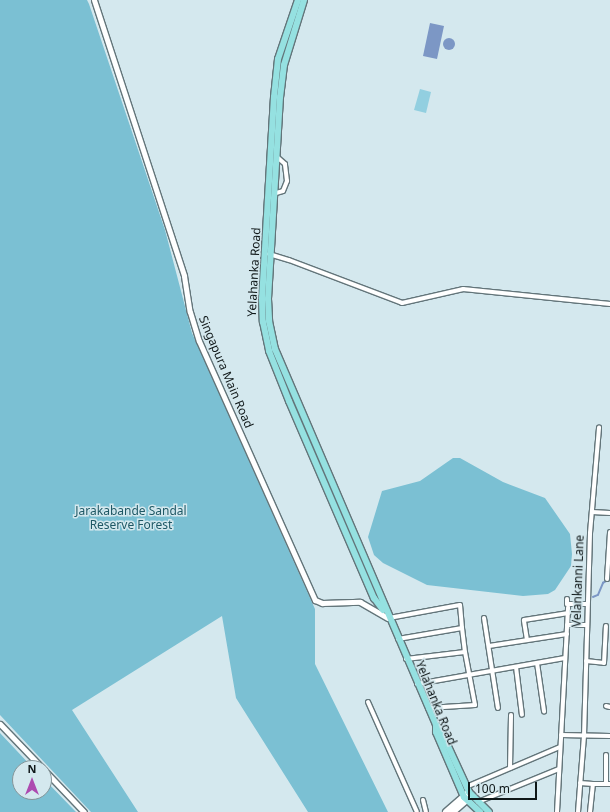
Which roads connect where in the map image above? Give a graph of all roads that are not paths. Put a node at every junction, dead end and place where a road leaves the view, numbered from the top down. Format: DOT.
graph roads {
  1 [pos="94,0"];
  2 [pos="298,0"];
  3 [pos="304,0"];
  4 [pos="277,157"];
  5 [pos="276,194"];
  6 [pos="269,254"];
  7 [pos="610,304"];
  8 [pos="599,427"];
  9 [pos="592,512"];
  10 [pos="610,513"];
  11 [pos="610,532"];
  12 [pos="607,579"];
  13 [pos="567,599"];
  14 [pos="587,604"];
  15 [pos="568,607"];
  16 [pos="568,612"];
  17 [pos="388,618"];
  18 [pos="484,618"];
  19 [pos="568,625"];
  20 [pos="586,625"];
  21 [pos="606,626"];
  22 [pos="462,628"];
  23 [pos="567,634"];
  24 [pos="398,638"];
  25 [pos="527,640"];
  26 [pos="489,646"];
  27 [pos="465,652"];
  28 [pos="565,658"];
  29 [pos="406,659"];
  30 [pos="586,661"];
  31 [pos="610,662"];
  32 [pos="537,663"];
  33 [pos="604,663"];
  34 [pos="516,667"];
  35 [pos="493,671"];
  36 [pos="469,675"];
  37 [pos="417,684"];
  38 [pos="368,702"];
  39 [pos="427,708"];
  40 [pos="498,708"];
  41 [pos="544,711"];
  42 [pos="522,714"];
  43 [pos="511,715"];
  44 [pos="0,724"];
  45 [pos="436,725"];
  46 [pos="561,735"];
  47 [pos="584,736"];
  48 [pos="610,736"];
  49 [pos="560,747"];
  50 [pos="606,755"];
  51 [pos="34,760"];
  52 [pos="510,768"];
  53 [pos="559,769"];
  54 [pos="52,778"];
  55 [pos="580,783"];
  56 [pos="593,784"];
  57 [pos="608,784"];
  58 [pos="468,794"];
  59 [pos="423,800"];
  60 [pos="478,802"];
  61 [pos="84,812"];
  62 [pos="417,812"];
  63 [pos="426,812"];
  64 [pos="446,812"];
  65 [pos="453,812"];
  66 [pos="480,812"];
  67 [pos="489,812"];
  68 [pos="557,812"];
  69 [pos="578,812"];
  70 [pos="590,812"];
  1 -- 17 [label="street, Singapura Main Road"];
  2 -- 6 [label="main road, Yelahanka Road"];
  3 -- 4 [label="main road, Yelahanka Road"];
  4 -- 5 [label="main road, Yelahanka Road"];
  4 -- 5 [label="street"];
  5 -- 6 [label="main road, Yelahanka Road"];
  6 -- 7 [label="street"];
  6 -- 17 [label="main road, Yelahanka Road"];
  8 -- 9 [label="street, Velankanni Lane"];
  9 -- 10 [label="street"];
  9 -- 14 [label="street, Velankanni Lane"];
  11 -- 12 [label="street"];
  13 -- 14 [label="street"];
  14 -- 20 [label="street, Velankanni Lane"];
  15 -- 16 [label="street"];
  16 -- 19 [label="street"];
  16 -- 25 [label="street"];
  17 -- 22 [label="street"];
  17 -- 24 [label="main road, Yelahanka Road"];
  18 -- 26 [label="street"];
  19 -- 20 [label="street"];
  19 -- 23 [label="street"];
  20 -- 30 [label="street, Velankanni Lane"];
  21 -- 33 [label="street"];
  22 -- 24 [label="street"];
  22 -- 27 [label="street"];
  23 -- 25 [label="street"];
  23 -- 28 [label="street"];
  24 -- 29 [label="main road, Yelahanka Road"];
  25 -- 26 [label="street"];
  26 -- 35 [label="street"];
  27 -- 29 [label="street"];
  27 -- 36 [label="street"];
  28 -- 32 [label="street"];
  28 -- 46 [label="street"];
  29 -- 37 [label="main road, Yelahanka Road"];
  30 -- 33 [label="street"];
  30 -- 47 [label="street, Velankanni Lane"];
  31 -- 33 [label="street"];
  32 -- 34 [label="street"];
  32 -- 41 [label="street"];
  34 -- 35 [label="street"];
  34 -- 42 [label="street"];
  35 -- 36 [label="street"];
  35 -- 40 [label="street"];
  36 -- 37 [label="street"];
  36 -- 39 [label="street"];
  37 -- 39 [label="main road, Yelahanka Road"];
  38 -- 62 [label="street"];
  39 -- 45 [label="main road, Yelahanka Road"];
  43 -- 52 [label="street"];
  44 -- 51 [label="street"];
  45 -- 58 [label="main road"];
  45 -- 58 [label="main road, Yelahanka Road"];
  46 -- 47 [label="street"];
  46 -- 49 [label="street"];
  47 -- 48 [label="street"];
  47 -- 55 [label="street, Velankanni Lane"];
  49 -- 52 [label="street"];
  49 -- 53 [label="street"];
  50 -- 57 [label="street"];
  52 -- 58 [label="street"];
  53 -- 60 [label="street"];
  53 -- 68 [label="street"];
  54 -- 61 [label="street"];
  55 -- 56 [label="street"];
  55 -- 69 [label="street, Velankanni Lane"];
  56 -- 57 [label="street"];
  56 -- 70 [label="street"];
  58 -- 60 [label="main road"];
  58 -- 64 [label="main road"];
  58 -- 65 [label="main road"];
  58 -- 66 [label="main road"];
  59 -- 63 [label="street"];
  60 -- 67 [label="main road"];
}
